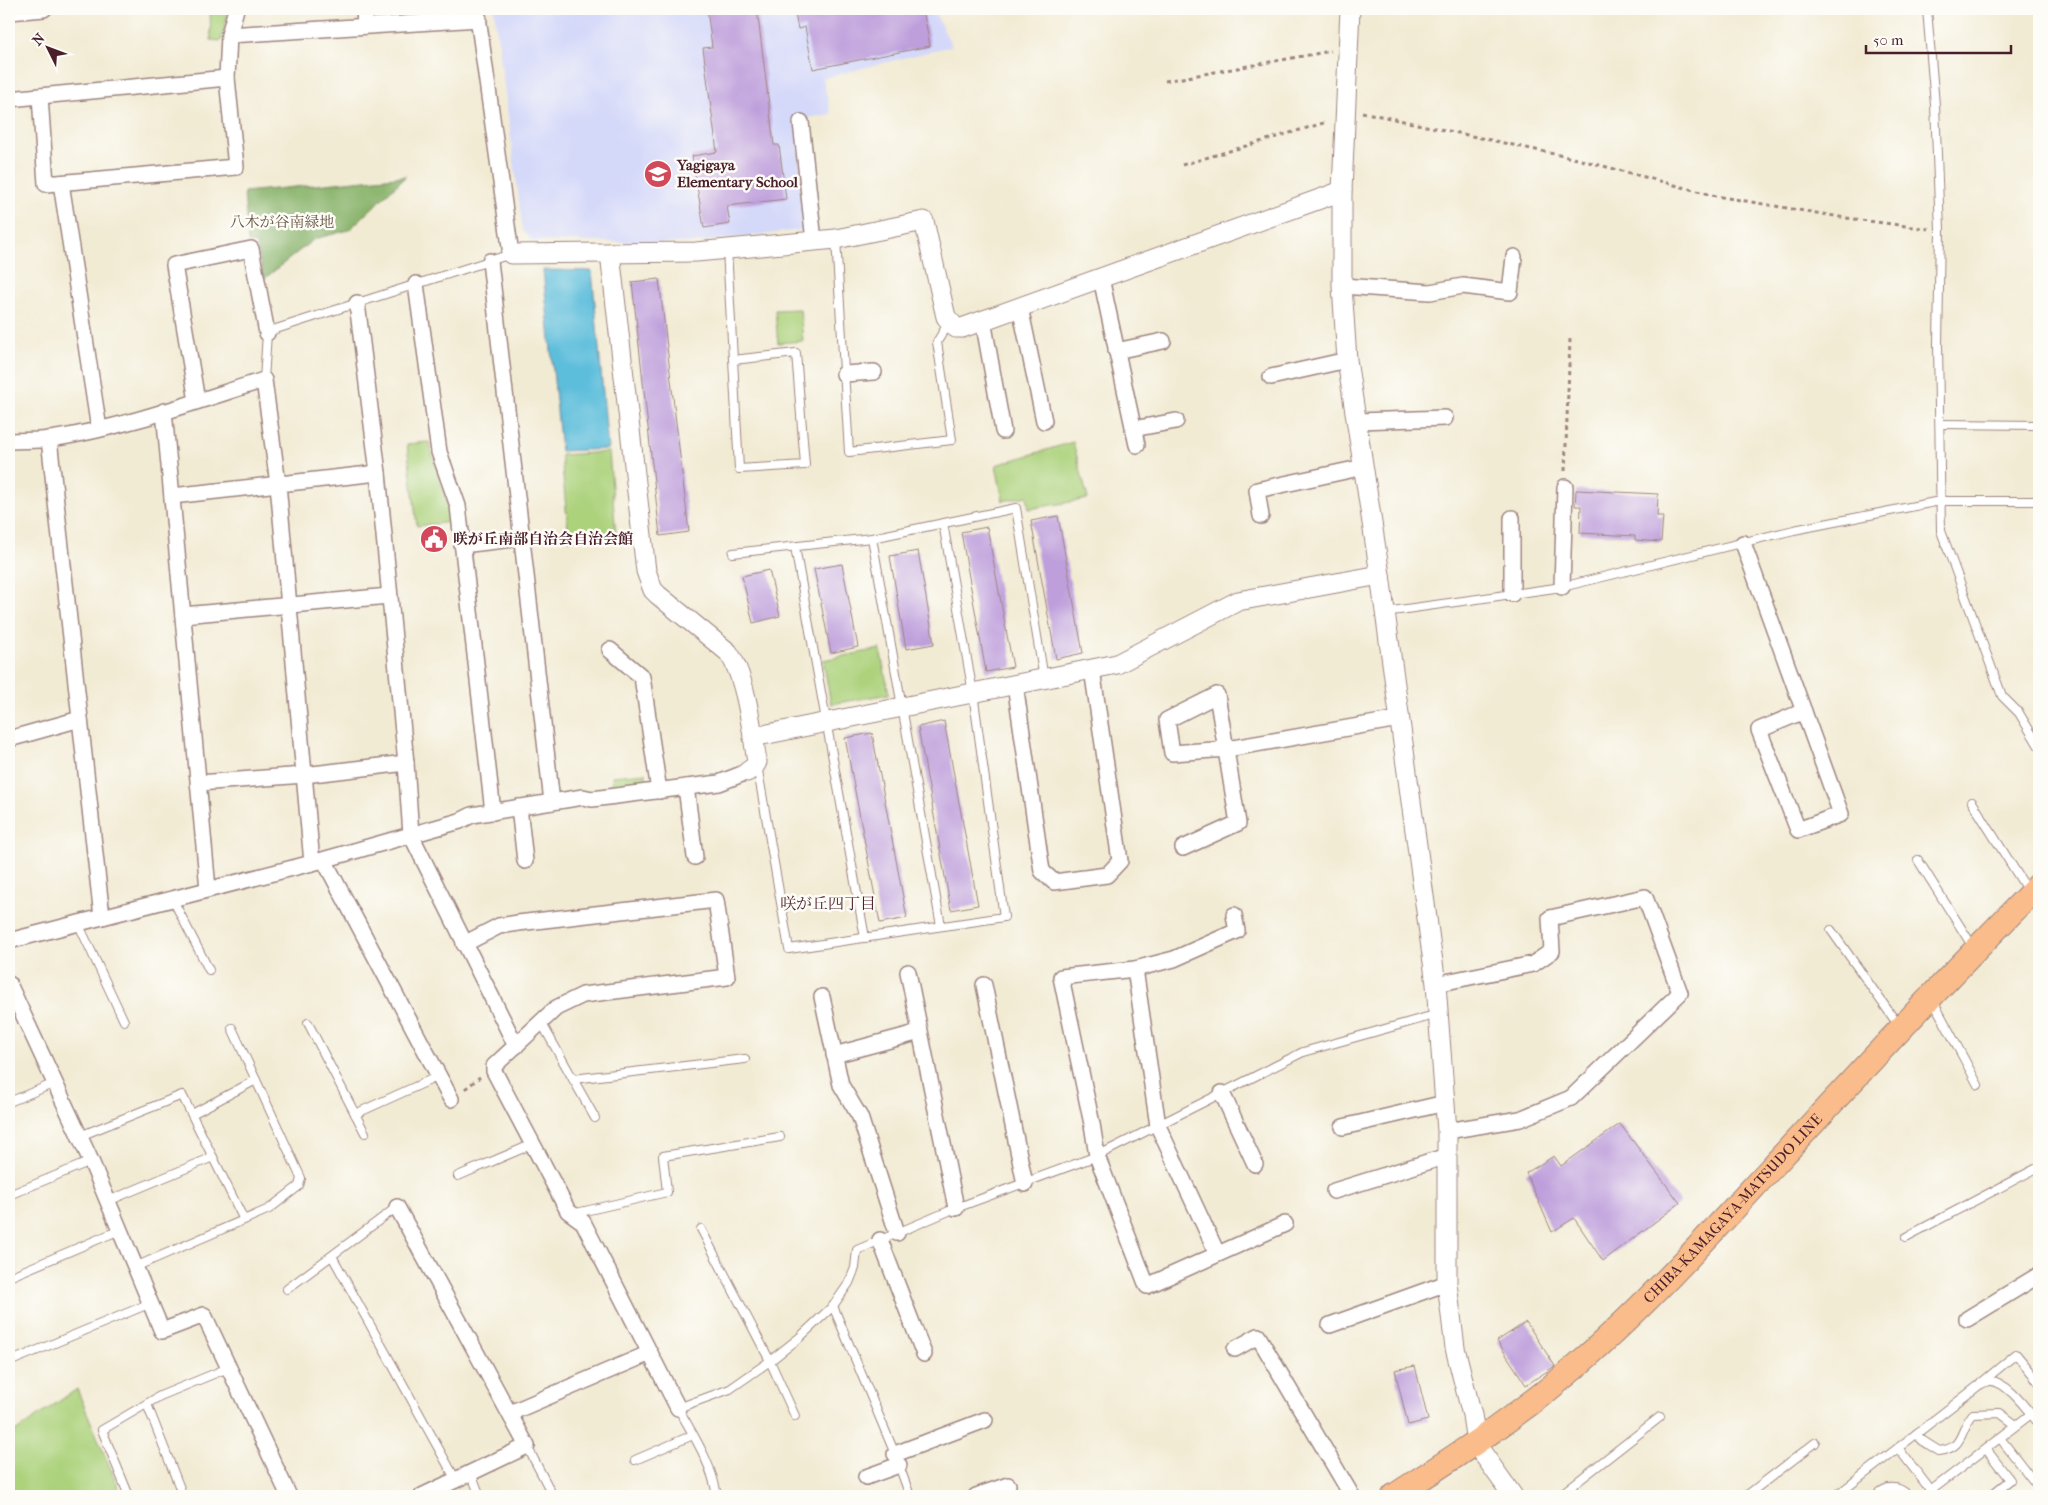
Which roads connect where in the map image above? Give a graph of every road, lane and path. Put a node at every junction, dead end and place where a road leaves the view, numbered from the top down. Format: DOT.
graph roads {
  1 [pos="44,9"];
  2 [pos="236,9"];
  3 [pos="364,9"];
  4 [pos="1350,9"];
  5 [pos="1927,9"];
  6 [pos="9,12"];
  7 [pos="478,14"];
  8 [pos="365,26"];
  9 [pos="229,35"];
  10 [pos="1349,48"];
  11 [pos="227,78"];
  12 [pos="1165,81"];
  13 [pos="40,96"];
  14 [pos="9,99"];
  15 [pos="1347,112"];
  16 [pos="800,122"];
  17 [pos="1182,165"];
  18 [pos="61,183"];
  19 [pos="1342,191"];
  20 [pos="1940,230"];
  21 [pos="836,239"];
  22 [pos="814,241"];
  23 [pos="727,249"];
  24 [pos="610,253"];
  25 [pos="511,254"];
  26 [pos="1514,257"];
  27 [pos="490,261"];
  28 [pos="1101,278"];
  29 [pos="416,284"];
  30 [pos="1342,286"];
  31 [pos="357,303"];
  32 [pos="1020,307"];
  33 [pos="983,320"];
  34 [pos="949,322"];
  35 [pos="267,333"];
  36 [pos="1570,339"];
  37 [pos="1163,341"];
  38 [pos="1116,351"];
  39 [pos="733,360"];
  40 [pos="1347,360"];
  41 [pos="874,372"];
  42 [pos="844,374"];
  43 [pos="1271,377"];
  44 [pos="264,380"];
  45 [pos="197,401"];
  46 [pos="164,411"];
  47 [pos="1445,418"];
  48 [pos="1044,421"];
  49 [pos="1176,421"];
  50 [pos="1358,421"];
  51 [pos="1940,424"];
  52 [pos="2039,425"];
  53 [pos="99,429"];
  54 [pos="1133,430"];
  55 [pos="1003,431"];
  56 [pos="50,439"];
  57 [pos="9,441"];
  58 [pos="1136,445"];
  59 [pos="1364,467"];
  60 [pos="378,473"];
  61 [pos="278,484"];
  62 [pos="1565,487"];
  63 [pos="172,496"];
  64 [pos="1940,501"];
  65 [pos="2039,501"];
  66 [pos="1261,516"];
  67 [pos="1512,518"];
  68 [pos="943,523"];
  69 [pos="522,538"];
  70 [pos="872,538"];
  71 [pos="1743,543"];
  72 [pos="462,545"];
  73 [pos="795,547"];
  74 [pos="733,553"];
  75 [pos="1380,575"];
  76 [pos="1562,587"];
  77 [pos="1512,594"];
  78 [pos="389,596"];
  79 [pos="289,605"];
  80 [pos="1385,612"];
  81 [pos="183,615"];
  82 [pos="610,650"];
  83 [pos="1092,669"];
  84 [pos="1044,679"];
  85 [pos="1015,684"];
  86 [pos="973,693"];
  87 [pos="902,707"];
  88 [pos="1804,711"];
  89 [pos="80,719"];
  90 [pos="1399,719"];
  91 [pos="826,722"];
  92 [pos="753,737"];
  93 [pos="9,739"];
  94 [pos="2039,746"];
  95 [pos="1227,749"];
  96 [pos="406,763"];
  97 [pos="752,767"];
  98 [pos="304,775"];
  99 [pos="199,783"];
  100 [pos="686,787"];
  101 [pos="660,790"];
  102 [pos="552,802"];
  103 [pos="1972,802"];
  104 [pos="519,807"];
  105 [pos="493,812"];
  106 [pos="411,835"];
  107 [pos="1183,848"];
  108 [pos="695,857"];
  109 [pos="1918,860"];
  110 [pos="318,861"];
  111 [pos="525,861"];
  112 [pos="208,889"];
  113 [pos="2035,889"];
  114 [pos="172,898"];
  115 [pos="1234,915"];
  116 [pos="102,917"];
  117 [pos="78,923"];
  118 [pos="942,926"];
  119 [pos="1831,930"];
  120 [pos="865,938"];
  121 [pos="9,941"];
  122 [pos="464,944"];
  123 [pos="1975,950"];
  124 [pos="1135,969"];
  125 [pos="209,970"];
  126 [pos="908,972"];
  127 [pos="984,984"];
  128 [pos="1436,984"];
  129 [pos="9,986"];
  130 [pos="822,997"];
  131 [pos="1931,997"];
  132 [pos="1438,1014"];
  133 [pos="124,1021"];
  134 [pos="541,1022"];
  135 [pos="308,1023"];
  136 [pos="232,1028"];
  137 [pos="1901,1028"];
  138 [pos="920,1032"];
  139 [pos="516,1046"];
  140 [pos="834,1055"];
  141 [pos="745,1059"];
  142 [pos="494,1066"];
  143 [pos="439,1076"];
  144 [pos="573,1079"];
  145 [pos="256,1080"];
  146 [pos="55,1083"];
  147 [pos="1978,1085"];
  148 [pos="1222,1093"];
  149 [pos="451,1099"];
  150 [pos="9,1102"];
  151 [pos="1445,1103"];
  152 [pos="192,1114"];
  153 [pos="355,1114"];
  154 [pos="595,1118"];
  155 [pos="1158,1126"];
  156 [pos="1342,1127"];
  157 [pos="1447,1130"];
  158 [pos="365,1133"];
  159 [pos="80,1136"];
  160 [pos="780,1136"];
  161 [pos="533,1144"];
  162 [pos="1097,1156"];
  163 [pos="1446,1156"];
  164 [pos="213,1157"];
  165 [pos="91,1160"];
  166 [pos="1255,1164"];
  167 [pos="2039,1167"];
  168 [pos="458,1176"];
  169 [pos="1025,1184"];
  170 [pos="1334,1192"];
  171 [pos="9,1195"];
  172 [pos="108,1201"];
  173 [pos="397,1207"];
  174 [pos="956,1208"];
  175 [pos="572,1214"];
  176 [pos="244,1220"];
  177 [pos="1285,1224"];
  178 [pos="701,1229"];
  179 [pos="120,1230"];
  180 [pos="897,1233"];
  181 [pos="1906,1237"];
  182 [pos="880,1240"];
  183 [pos="1218,1253"];
  184 [pos="332,1256"];
  185 [pos="135,1267"];
  186 [pos="2039,1275"];
  187 [pos="9,1277"];
  188 [pos="1447,1283"];
  189 [pos="287,1289"];
  190 [pos="151,1303"];
  191 [pos="833,1306"];
  192 [pos="1967,1319"];
  193 [pos="1330,1325"];
  194 [pos="1235,1349"];
  195 [pos="650,1353"];
  196 [pos="924,1354"];
  197 [pos="9,1362"];
  198 [pos="770,1362"];
  199 [pos="228,1368"];
  200 [pos="2039,1382"];
  201 [pos="1978,1386"];
  202 [pos="147,1404"];
  203 [pos="678,1408"];
  204 [pos="510,1413"];
  205 [pos="2031,1414"];
  206 [pos="795,1416"];
  207 [pos="1660,1417"];
  208 [pos="985,1420"];
  209 [pos="2039,1424"];
  210 [pos="2016,1425"];
  211 [pos="1916,1434"];
  212 [pos="693,1435"];
  213 [pos="2000,1438"];
  214 [pos="1476,1442"];
  215 [pos="1815,1443"];
  216 [pos="527,1446"];
  217 [pos="1898,1448"];
  218 [pos="1986,1448"];
  219 [pos="635,1460"];
  220 [pos="897,1460"];
  221 [pos="470,1473"];
  222 [pos="866,1477"];
  223 [pos="456,1480"];
  224 [pos="1008,1484"];
  225 [pos="2039,1488"];
  226 [pos="1933,1494"];
  227 [pos="130,1496"];
  228 [pos="183,1496"];
  229 [pos="289,1496"];
  230 [pos="422,1496"];
  231 [pos="480,1496"];
  232 [pos="553,1496"];
  233 [pos="717,1496"];
  234 [pos="910,1496"];
  235 [pos="976,1496"];
  236 [pos="1352,1496"];
  237 [pos="1394,1496"];
  238 [pos="1514,1496"];
  239 [pos="1559,1496"];
  240 [pos="1746,1496"];
  241 [pos="1836,1496"];
  242 [pos="1876,1496"];
  243 [pos="1909,1496"];
  244 [pos="1924,1496"];
  245 [pos="1990,1496"];
  1 -- 6 [label="street"];
  2 -- 9 [label="street"];
  3 -- 8 [label="street"];
  4 -- 10 [label="street"];
  5 -- 20 [label="lane"];
  7 -- 8 [label="street"];
  7 -- 25 [label="street"];
  8 -- 9 [label="street"];
  9 -- 11 [label="street"];
  10 -- 12 [label="path"];
  10 -- 15 [label="street"];
  11 -- 13 [label="street"];
  11 -- 18 [label="street"];
  13 -- 14 [label="street"];
  13 -- 18 [label="street"];
  15 -- 17 [label="path"];
  15 -- 19 [label="street"];
  15 -- 20 [label="path"];
  16 -- 22 [label="street"];
  18 -- 53 [label="street"];
  19 -- 28 [label="street"];
  19 -- 30 [label="street"];
  20 -- 51 [label="lane"];
  21 -- 22 [label="street"];
  21 -- 34 [label="street"];
  21 -- 42 [label="lane"];
  22 -- 23 [label="street"];
  23 -- 24 [label="street"];
  23 -- 39 [label="lane"];
  24 -- 25 [label="street"];
  24 -- 92 [label="street"];
  25 -- 27 [label="lane"];
  26 -- 30 [label="street"];
  27 -- 29 [label="lane"];
  27 -- 69 [label="street"];
  28 -- 32 [label="street"];
  28 -- 38 [label="street"];
  29 -- 31 [label="lane"];
  29 -- 72 [label="street"];
  30 -- 40 [label="street"];
  31 -- 35 [label="lane"];
  31 -- 60 [label="street"];
  32 -- 33 [label="street"];
  32 -- 48 [label="street"];
  33 -- 34 [label="street"];
  33 -- 55 [label="street"];
  34 -- 42 [label="lane"];
  35 -- 44 [label="lane"];
  35 -- 45 [label="street"];
  36 -- 62 [label="path"];
  37 -- 38 [label="street"];
  38 -- 54 [label="street"];
  39 -- 39 [label="lane"];
  40 -- 43 [label="street"];
  40 -- 50 [label="street"];
  41 -- 42 [label="street"];
  44 -- 45 [label="street"];
  44 -- 61 [label="street"];
  45 -- 46 [label="street"];
  46 -- 53 [label="street"];
  46 -- 63 [label="street"];
  47 -- 50 [label="street"];
  49 -- 54 [label="street"];
  50 -- 59 [label="street"];
  51 -- 52 [label="lane"];
  51 -- 64 [label="lane"];
  53 -- 56 [label="street"];
  54 -- 58 [label="street"];
  56 -- 57 [label="street"];
  56 -- 89 [label="street"];
  59 -- 66 [label="street"];
  59 -- 75 [label="street"];
  60 -- 61 [label="street"];
  60 -- 78 [label="street"];
  61 -- 63 [label="street"];
  61 -- 79 [label="street"];
  62 -- 76 [label="street"];
  63 -- 81 [label="street"];
  64 -- 65 [label="lane"];
  64 -- 71 [label="lane"];
  64 -- 94 [label="lane"];
  67 -- 77 [label="street"];
  68 -- 70 [label="lane"];
  68 -- 84 [label="lane"];
  68 -- 86 [label="lane"];
  69 -- 72 [label="street"];
  69 -- 102 [label="street"];
  70 -- 73 [label="lane"];
  70 -- 87 [label="lane"];
  71 -- 76 [label="lane"];
  71 -- 88 [label="street"];
  72 -- 105 [label="street"];
  73 -- 74 [label="lane"];
  73 -- 91 [label="lane"];
  75 -- 80 [label="street"];
  75 -- 83 [label="street"];
  76 -- 77 [label="lane"];
  77 -- 80 [label="lane"];
  78 -- 79 [label="street"];
  78 -- 96 [label="street"];
  79 -- 81 [label="street"];
  79 -- 98 [label="street"];
  80 -- 90 [label="street"];
  81 -- 99 [label="street"];
  82 -- 101 [label="street"];
  83 -- 84 [label="street"];
  83 -- 85 [label="street"];
  84 -- 85 [label="street"];
  85 -- 86 [label="street"];
  86 -- 87 [label="street"];
  86 -- 118 [label="lane"];
  87 -- 91 [label="street"];
  87 -- 118 [label="lane"];
  88 -- 88 [label="street"];
  89 -- 93 [label="street"];
  89 -- 116 [label="street"];
  90 -- 95 [label="street"];
  90 -- 128 [label="street"];
  91 -- 92 [label="street"];
  91 -- 120 [label="lane"];
  92 -- 97 [label="street"];
  95 -- 95 [label="street"];
  95 -- 107 [label="street"];
  96 -- 98 [label="street"];
  96 -- 106 [label="street"];
  97 -- 100 [label="street"];
  97 -- 120 [label="lane"];
  98 -- 99 [label="street"];
  98 -- 110 [label="street"];
  99 -- 112 [label="street"];
  100 -- 101 [label="street"];
  100 -- 108 [label="street"];
  101 -- 102 [label="street"];
  102 -- 104 [label="street"];
  103 -- 113 [label="lane"];
  104 -- 105 [label="street"];
  104 -- 111 [label="street"];
  105 -- 106 [label="street"];
  106 -- 110 [label="street"];
  106 -- 122 [label="street"];
  109 -- 123 [label="lane"];
  110 -- 112 [label="street"];
  110 -- 143 [label="street"];
  112 -- 114 [label="street"];
  113 -- 123 [label="main road, CHIBA-KAMAGAYA-MATSUDO LINE"];
  114 -- 116 [label="street"];
  114 -- 125 [label="lane"];
  115 -- 124 [label="street"];
  116 -- 117 [label="street"];
  117 -- 121 [label="street"];
  117 -- 133 [label="lane"];
  118 -- 120 [label="lane"];
  119 -- 137 [label="lane"];
  122 -- 134 [label="street"];
  122 -- 139 [label="street"];
  123 -- 131 [label="main road, CHIBA-KAMAGAYA-MATSUDO LINE"];
  124 -- 155 [label="street"];
  124 -- 162 [label="street"];
  126 -- 138 [label="street"];
  127 -- 169 [label="street"];
  128 -- 132 [label="street"];
  128 -- 157 [label="street"];
  129 -- 146 [label="street"];
  130 -- 140 [label="street"];
  131 -- 137 [label="main road, CHIBA-KAMAGAYA-MATSUDO LINE"];
  131 -- 147 [label="lane"];
  132 -- 148 [label="lane"];
  132 -- 151 [label="street"];
  134 -- 139 [label="street"];
  134 -- 144 [label="lane"];
  135 -- 153 [label="lane"];
  136 -- 145 [label="lane"];
  137 -- 214 [label="main road, CHIBA-KAMAGAYA-MATSUDO LINE"];
  138 -- 140 [label="street"];
  138 -- 174 [label="street"];
  139 -- 142 [label="street"];
  140 -- 180 [label="street"];
  141 -- 144 [label="lane"];
  142 -- 149 [label="path"];
  142 -- 161 [label="street"];
  143 -- 149 [label="street"];
  143 -- 153 [label="lane"];
  144 -- 154 [label="lane"];
  145 -- 152 [label="lane"];
  145 -- 176 [label="lane"];
  146 -- 150 [label="lane"];
  146 -- 159 [label="street"];
  148 -- 155 [label="lane"];
  148 -- 166 [label="street"];
  151 -- 156 [label="street"];
  151 -- 157 [label="street"];
  152 -- 159 [label="lane"];
  152 -- 164 [label="lane"];
  153 -- 158 [label="lane"];
  155 -- 162 [label="lane"];
  155 -- 183 [label="street"];
  157 -- 163 [label="street"];
  159 -- 165 [label="street"];
  160 -- 175 [label="lane"];
  161 -- 168 [label="lane"];
  161 -- 175 [label="street"];
  162 -- 169 [label="lane"];
  162 -- 183 [label="street"];
  163 -- 170 [label="street"];
  163 -- 188 [label="street"];
  164 -- 172 [label="lane"];
  164 -- 176 [label="lane"];
  165 -- 171 [label="lane"];
  165 -- 172 [label="street"];
  167 -- 181 [label="lane"];
  169 -- 174 [label="lane"];
  172 -- 179 [label="street"];
  173 -- 184 [label="lane"];
  173 -- 204 [label="street"];
  174 -- 180 [label="lane"];
  175 -- 195 [label="street"];
  176 -- 185 [label="lane"];
  177 -- 183 [label="street"];
  178 -- 198 [label="lane"];
  179 -- 185 [label="street"];
  179 -- 187 [label="lane"];
  180 -- 182 [label="lane"];
  182 -- 191 [label="lane"];
  182 -- 196 [label="street"];
  184 -- 189 [label="lane"];
  184 -- 223 [label="lane"];
  185 -- 190 [label="street"];
  186 -- 192 [label="street"];
  188 -- 193 [label="street"];
  188 -- 214 [label="street"];
  190 -- 197 [label="lane"];
  190 -- 199 [label="street"];
  191 -- 198 [label="lane"];
  191 -- 220 [label="lane"];
  194 -- 236 [label="street"];
  195 -- 203 [label="street"];
  195 -- 204 [label="street"];
  198 -- 203 [label="lane"];
  198 -- 206 [label="lane"];
  199 -- 202 [label="lane"];
  199 -- 229 [label="street"];
  200 -- 201 [label="lane"];
  201 -- 205 [label="lane"];
  201 -- 211 [label="lane"];
  202 -- 227 [label="lane"];
  202 -- 228 [label="lane"];
  203 -- 212 [label="lane"];
  204 -- 216 [label="street"];
  205 -- 209 [label="lane"];
  205 -- 210 [label="lane"];
  207 -- 239 [label="lane"];
  208 -- 220 [label="street"];
  210 -- 211 [label="lane"];
  210 -- 213 [label="lane"];
  211 -- 217 [label="lane"];
  212 -- 219 [label="lane"];
  212 -- 233 [label="lane"];
  213 -- 218 [label="lane"];
  213 -- 225 [label="lane"];
  214 -- 237 [label="main road, CHIBA-KAMAGAYA-MATSUDO LINE"];
  214 -- 238 [label="street"];
  215 -- 240 [label="lane"];
  216 -- 221 [label="street"];
  216 -- 232 [label="lane"];
  217 -- 226 [label="lane"];
  217 -- 241 [label="lane"];
  218 -- 226 [label="lane"];
  218 -- 245 [label="lane"];
  220 -- 222 [label="street"];
  220 -- 234 [label="lane"];
  221 -- 223 [label="street"];
  221 -- 231 [label="lane"];
  223 -- 230 [label="street"];
  224 -- 235 [label="street"];
  226 -- 244 [label="lane"];
  242 -- 243 [label="lane"];
}
